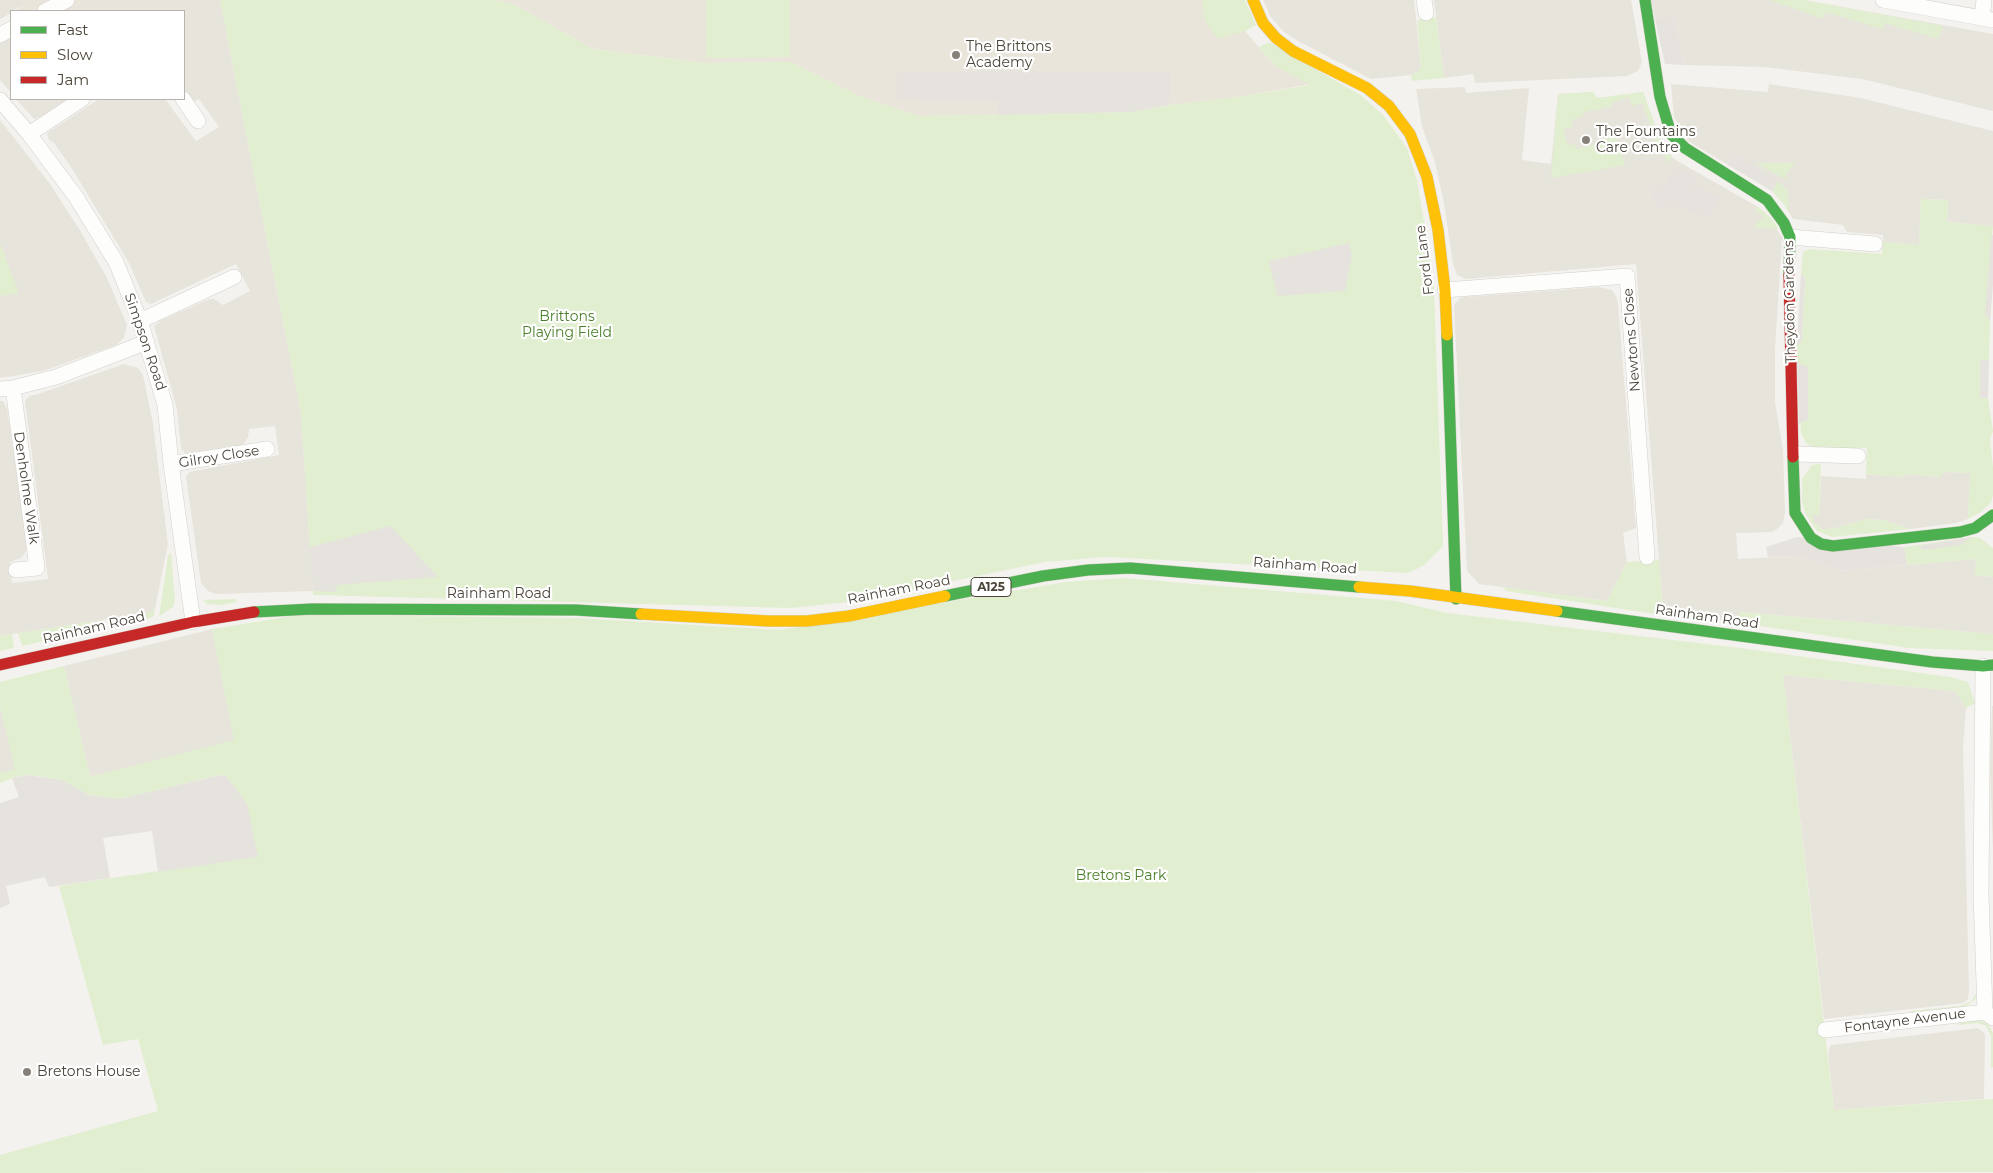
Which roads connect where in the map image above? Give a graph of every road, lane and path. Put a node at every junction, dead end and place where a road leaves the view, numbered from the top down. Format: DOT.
graph roads {
  1 [pos="67,0"];
  2 [pos="1253,0"];
  3 [pos="1644,0"];
  4 [pos="1883,0"];
  5 [pos="1984,0"];
  6 [pos="47,10"];
  7 [pos="1988,19"];
  8 [pos="0,100"];
  9 [pos="80,100"];
  10 [pos="184,100"];
  11 [pos="198,121"];
  12 [pos="29,134"];
  13 [pos="1790,237"];
  14 [pos="1875,244"];
  15 [pos="234,277"];
  16 [pos="1445,290"];
  17 [pos="140,321"];
  18 [pos="147,342"];
  19 [pos="6,389"];
  20 [pos="267,450"];
  21 [pos="1794,454"];
  22 [pos="1858,456"];
  23 [pos="171,464"];
  24 [pos="1991,521"];
  25 [pos="1648,557"];
  26 [pos="16,570"];
  27 [pos="1456,599"];
  28 [pos="193,622"];
  29 [pos="0,665"];
  30 [pos="1990,667"];
  31 [pos="1989,1015"];
  32 [pos="1825,1030"];
  1 -- 6 [label="street"];
  2 -- 16 [label="main road, Ford Lane"];
  3 -- 13 [label="main road, Theydon Gardens"];
  4 -- 7 [label="street"];
  5 -- 7 [label="street"];
  8 -- 12 [label="street, Simpson Road"];
  9 -- 12 [label="street"];
  10 -- 11 [label="street"];
  12 -- 17 [label="street, Simpson Road"];
  13 -- 14 [label="street"];
  13 -- 21 [label="main road, Theydon Gardens"];
  15 -- 17 [label="street"];
  16 -- 25 [label="street, Newtons Close"];
  16 -- 27 [label="main road, Ford Lane"];
  17 -- 18 [label="street, Simpson Road"];
  18 -- 19 [label="street"];
  18 -- 23 [label="street, Simpson Road"];
  19 -- 26 [label="street, Denholme Walk"];
  20 -- 23 [label="street, Gilroy Close"];
  21 -- 22 [label="street"];
  21 -- 24 [label="main road, Theydon Gardens"];
  23 -- 28 [label="street, Simpson Road"];
  27 -- 28 [label="main road, Rainham Road / A125"];
  27 -- 30 [label="main road, Rainham Road / A125"];
  28 -- 29 [label="main road, Rainham Road / A125"];
  30 -- 31 [label="street"];
  31 -- 32 [label="street, Fontayne Avenue"];
}
